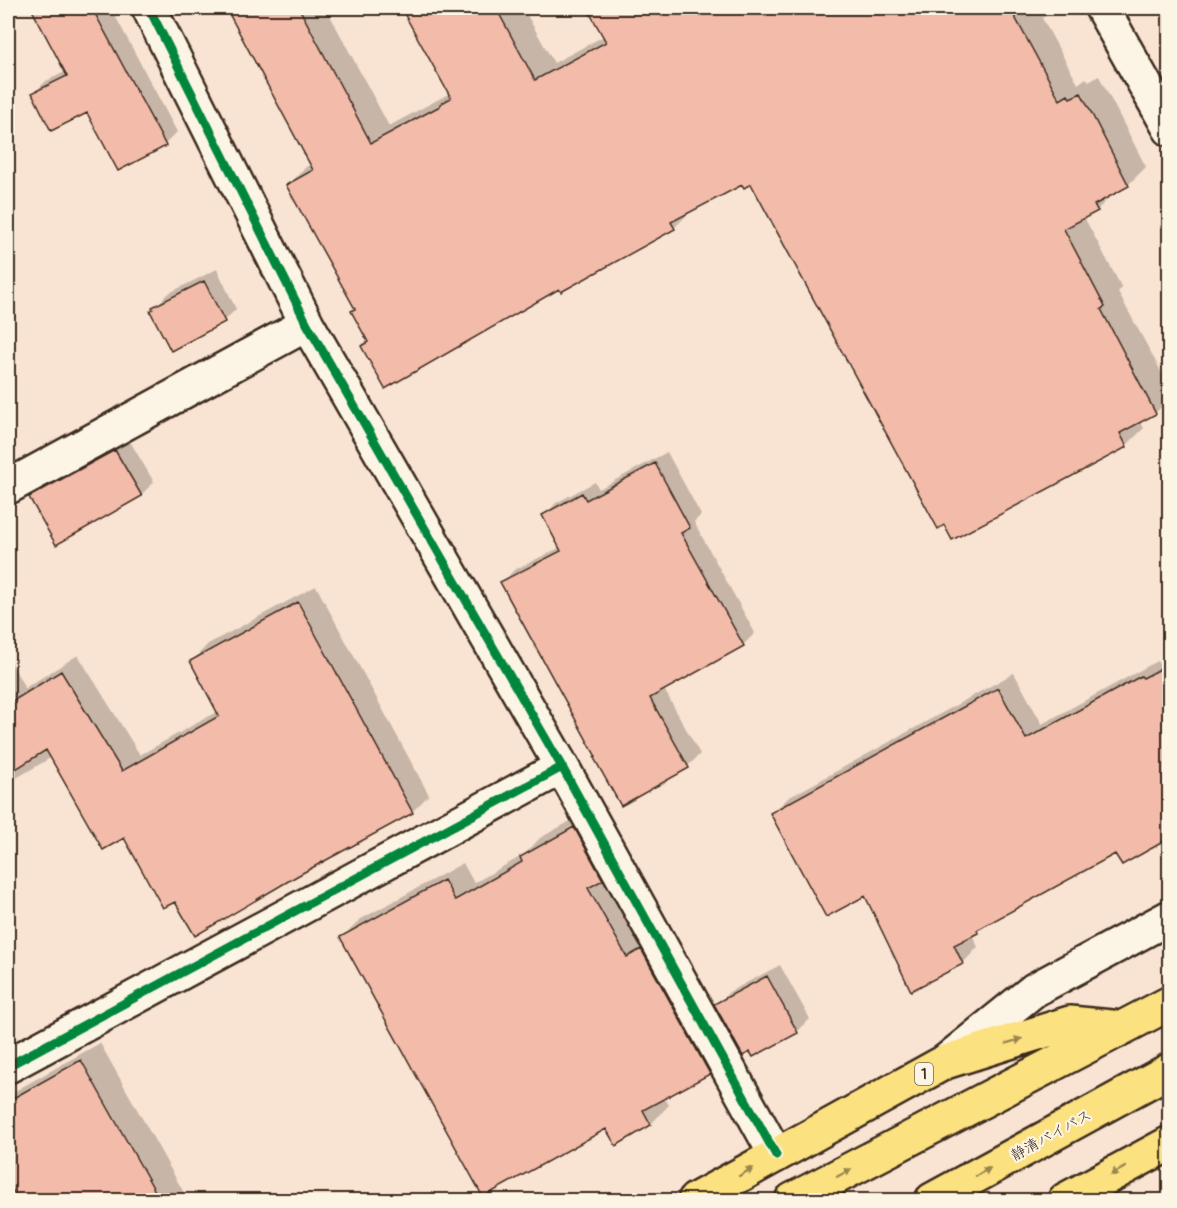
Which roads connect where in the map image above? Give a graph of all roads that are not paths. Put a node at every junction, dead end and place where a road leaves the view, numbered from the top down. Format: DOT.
graph roads {
  1 [pos="149,8"];
  2 [pos="1102,8"];
  3 [pos="1170,129"];
  4 [pos="307,324"];
  5 [pos="8,487"];
  6 [pos="562,767"];
  7 [pos="1170,917"];
  8 [pos="1170,1003"];
  9 [pos="1122,1028"];
  10 [pos="945,1062"];
  11 [pos="8,1066"];
  12 [pos="1170,1070"];
  13 [pos="1170,1143"];
  14 [pos="776,1155"];
  15 [pos="695,1200"];
  16 [pos="792,1200"];
  17 [pos="932,1200"];
  18 [pos="1065,1200"];
  1 -- 4 [label="street"];
  2 -- 3 [label="street"];
  4 -- 5 [label="street"];
  4 -- 6 [label="street"];
  6 -- 11 [label="street"];
  6 -- 14 [label="street"];
  7 -- 10 [label="street"];
  8 -- 9 [label="highway"];
  10 -- 9 [label="highway, 1, one-way"];
  16 -- 9 [label="highway, one-way"];
  10 -- 14 [label="highway, 1"];
  17 -- 12 [label="highway, 静清バイパス, one-way"];
  13 -- 18 [label="highway, one-way"];
  15 -- 14 [label="highway, 1, one-way"];
}
